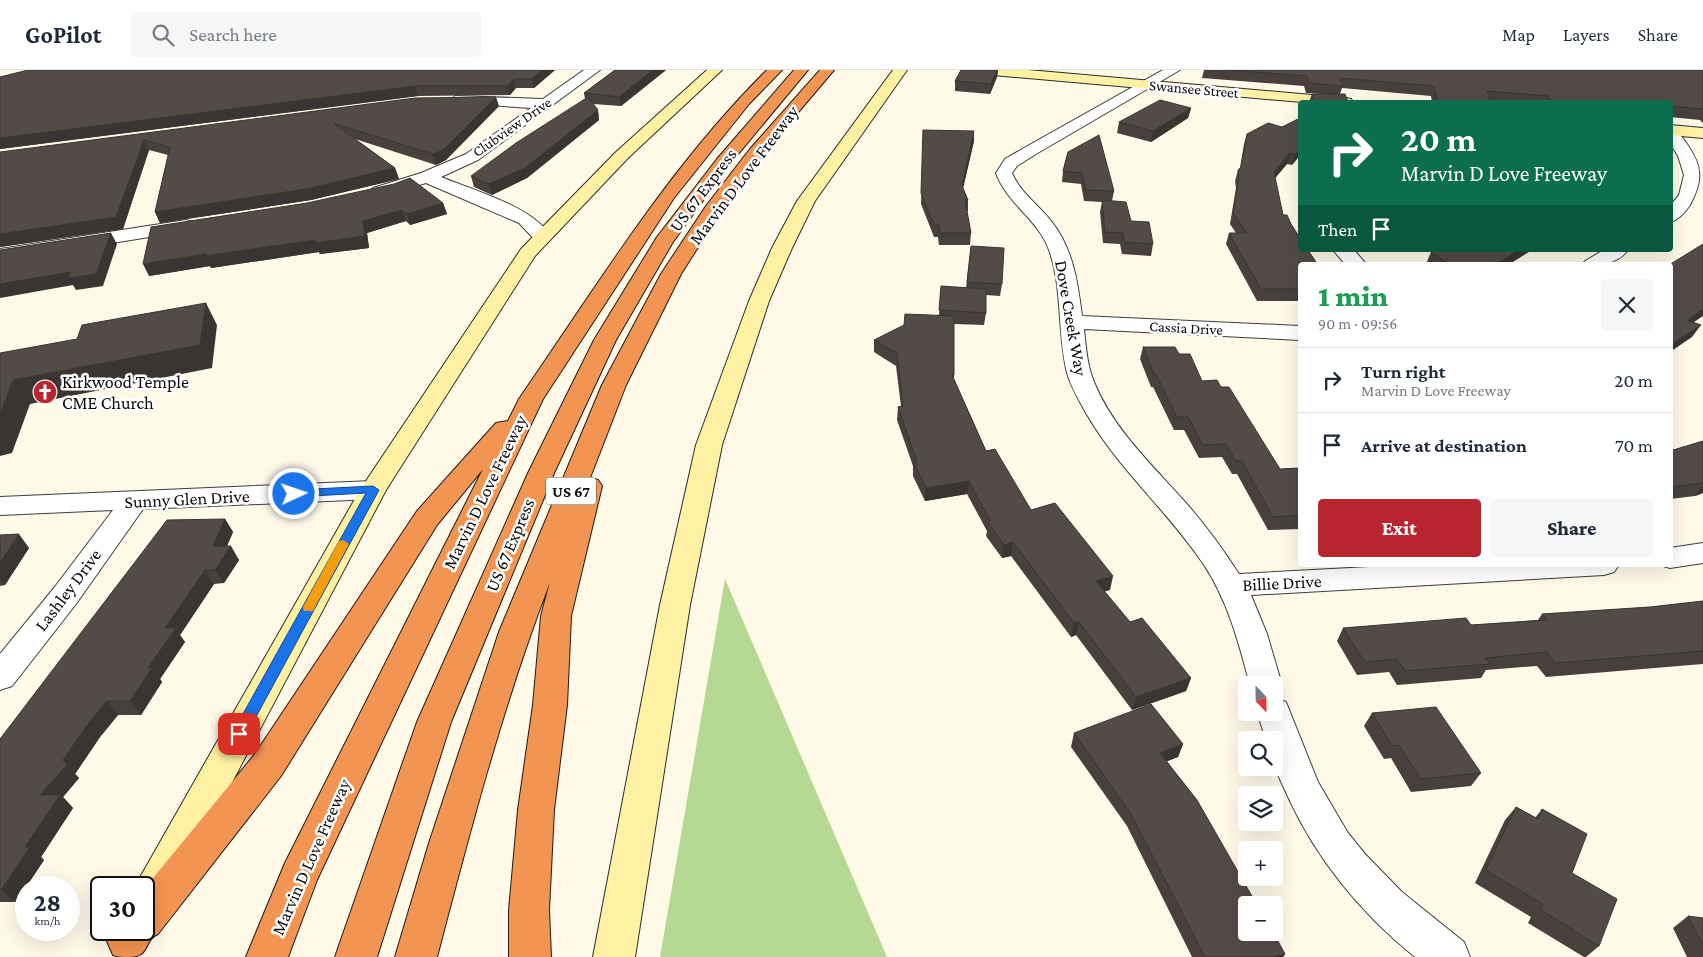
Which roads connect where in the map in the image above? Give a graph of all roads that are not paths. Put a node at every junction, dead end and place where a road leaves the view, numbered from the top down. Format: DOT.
graph roads {
  1 [pos="593,70"];
  2 [pos="715,70"];
  3 [pos="900,70"];
  4 [pos="981,70"];
  5 [pos="1173,70"];
  6 [pos="805,71"];
  7 [pos="1148,84"];
  8 [pos="444,100"];
  9 [pos="1324,100"];
  10 [pos="545,104"];
  11 [pos="1673,132"];
  12 [pos="1703,133"];
  13 [pos="1673,136"];
  14 [pos="427,177"];
  15 [pos="362,196"];
  16 [pos="1673,214"];
  17 [pos="204,223"];
  18 [pos="542,236"];
  19 [pos="1344,252"];
  20 [pos="1615,252"];
  21 [pos="0,255"];
  22 [pos="1354,262"];
  23 [pos="1597,262"];
  24 [pos="1072,322"];
  25 [pos="1298,333"];
  26 [pos="614,385"];
  27 [pos="531,399"];
  28 [pos="373,490"];
  29 [pos="134,501"];
  30 [pos="0,506"];
  31 [pos="1703,553"];
  32 [pos="1673,558"];
  33 [pos="1567,567"];
  34 [pos="1231,585"];
  35 [pos="1263,676"];
  36 [pos="0,677"];
  37 [pos="1277,721"];
  38 [pos="155,891"];
  39 [pos="155,904"];
  40 [pos="267,957"];
  41 [pos="356,957"];
  42 [pos="416,957"];
  43 [pos="530,957"];
  44 [pos="614,957"];
  45 [pos="1448,957"];
  1 -- 10 [label="street, Clubview Drive"];
  2 -- 18 [label="main road"];
  3 -- 44 [label="main road"];
  4 -- 7 [label="main road, Swansee Street"];
  5 -- 7 [label="street, Dove Creek Way"];
  6 -- 26 [label="highway, Marvin D Love Freeway / US 67"];
  6 -- 27 [label="highway, Marvin D Love Freeway"];
  6 -- 41 [label="highway, US 67 Express"];
  7 -- 9 [label="main road, Swansee Street"];
  7 -- 24 [label="street, Dove Creek Way"];
  8 -- 10 [label="street"];
  10 -- 14 [label="street, Clubview Drive"];
  11 -- 12 [label="main road"];
  13 -- 16 [label="street"];
  14 -- 15 [label="street, Clubview Drive"];
  14 -- 18 [label="street"];
  17 -- 21 [label="street"];
  18 -- 28 [label="main road"];
  19 -- 22 [label="street"];
  20 -- 23 [label="street"];
  24 -- 25 [label="street, Cassia Drive"];
  24 -- 34 [label="street, Dove Creek Way"];
  26 -- 42 [label="highway, Marvin D Love Freeway / US 67"];
  26 -- 43 [label="highway"];
  27 -- 39 [label="highway"];
  27 -- 40 [label="highway, Marvin D Love Freeway"];
  28 -- 29 [label="street, Sunny Glen Drive"];
  28 -- 38 [label="main road"];
  29 -- 30 [label="street, Sunny Glen Drive"];
  29 -- 36 [label="street, Lashley Drive"];
  31 -- 32 [label="street"];
  33 -- 34 [label="street, Billie Drive"];
  34 -- 35 [label="street, Dove Creek Way"];
  37 -- 45 [label="street"];
}
